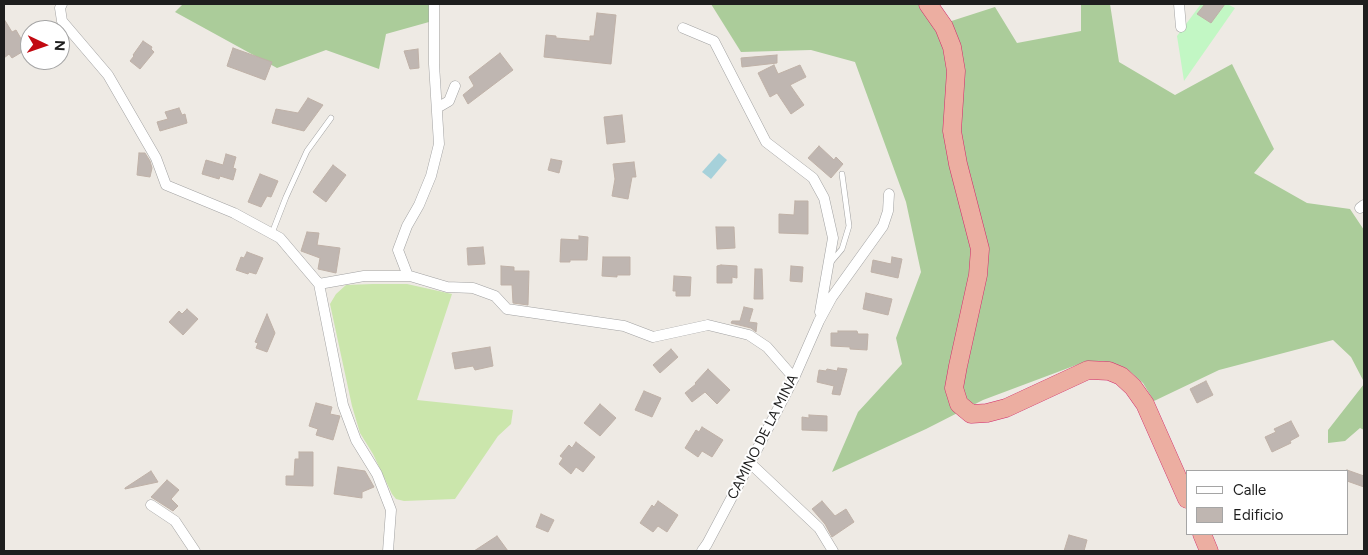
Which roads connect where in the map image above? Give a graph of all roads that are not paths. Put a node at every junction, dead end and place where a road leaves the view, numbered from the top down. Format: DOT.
graph roads {
  1 [pos="62,4"];
  2 [pos="434,4"];
  3 [pos="928,4"];
  4 [pos="1179,4"];
  5 [pos="1181,27"];
  6 [pos="683,28"];
  7 [pos="455,86"];
  8 [pos="437,108"];
  9 [pos="331,118"];
  10 [pos="842,174"];
  11 [pos="889,194"];
  12 [pos="272,234"];
  13 [pos="828,266"];
  14 [pos="408,276"];
  15 [pos="319,284"];
  16 [pos="819,321"];
  17 [pos="794,378"];
  18 [pos="750,463"];
  19 [pos="1186,498"];
  20 [pos="151,505"];
  21 [pos="195,551"];
  22 [pos="388,551"];
  23 [pos="702,551"];
  24 [pos="832,551"];
  1 -- 12 [label="street"];
  2 -- 8 [label="street"];
  3 -- 19 [label="highway"];
  4 -- 5 [label="street"];
  6 -- 13 [label="street"];
  7 -- 8 [label="street"];
  8 -- 14 [label="street"];
  9 -- 12 [label="lane"];
  10 -- 13 [label="lane"];
  11 -- 16 [label="street"];
  12 -- 15 [label="street"];
  13 -- 16 [label="street"];
  14 -- 15 [label="street"];
  14 -- 17 [label="street"];
  15 -- 22 [label="street"];
  16 -- 17 [label="street, CAMINO DE LA MINA"];
  17 -- 18 [label="street, CAMINO DE LA MINA"];
  18 -- 23 [label="street, CAMINO DE LA MINA"];
  18 -- 24 [label="street"];
  20 -- 21 [label="street"];
}
